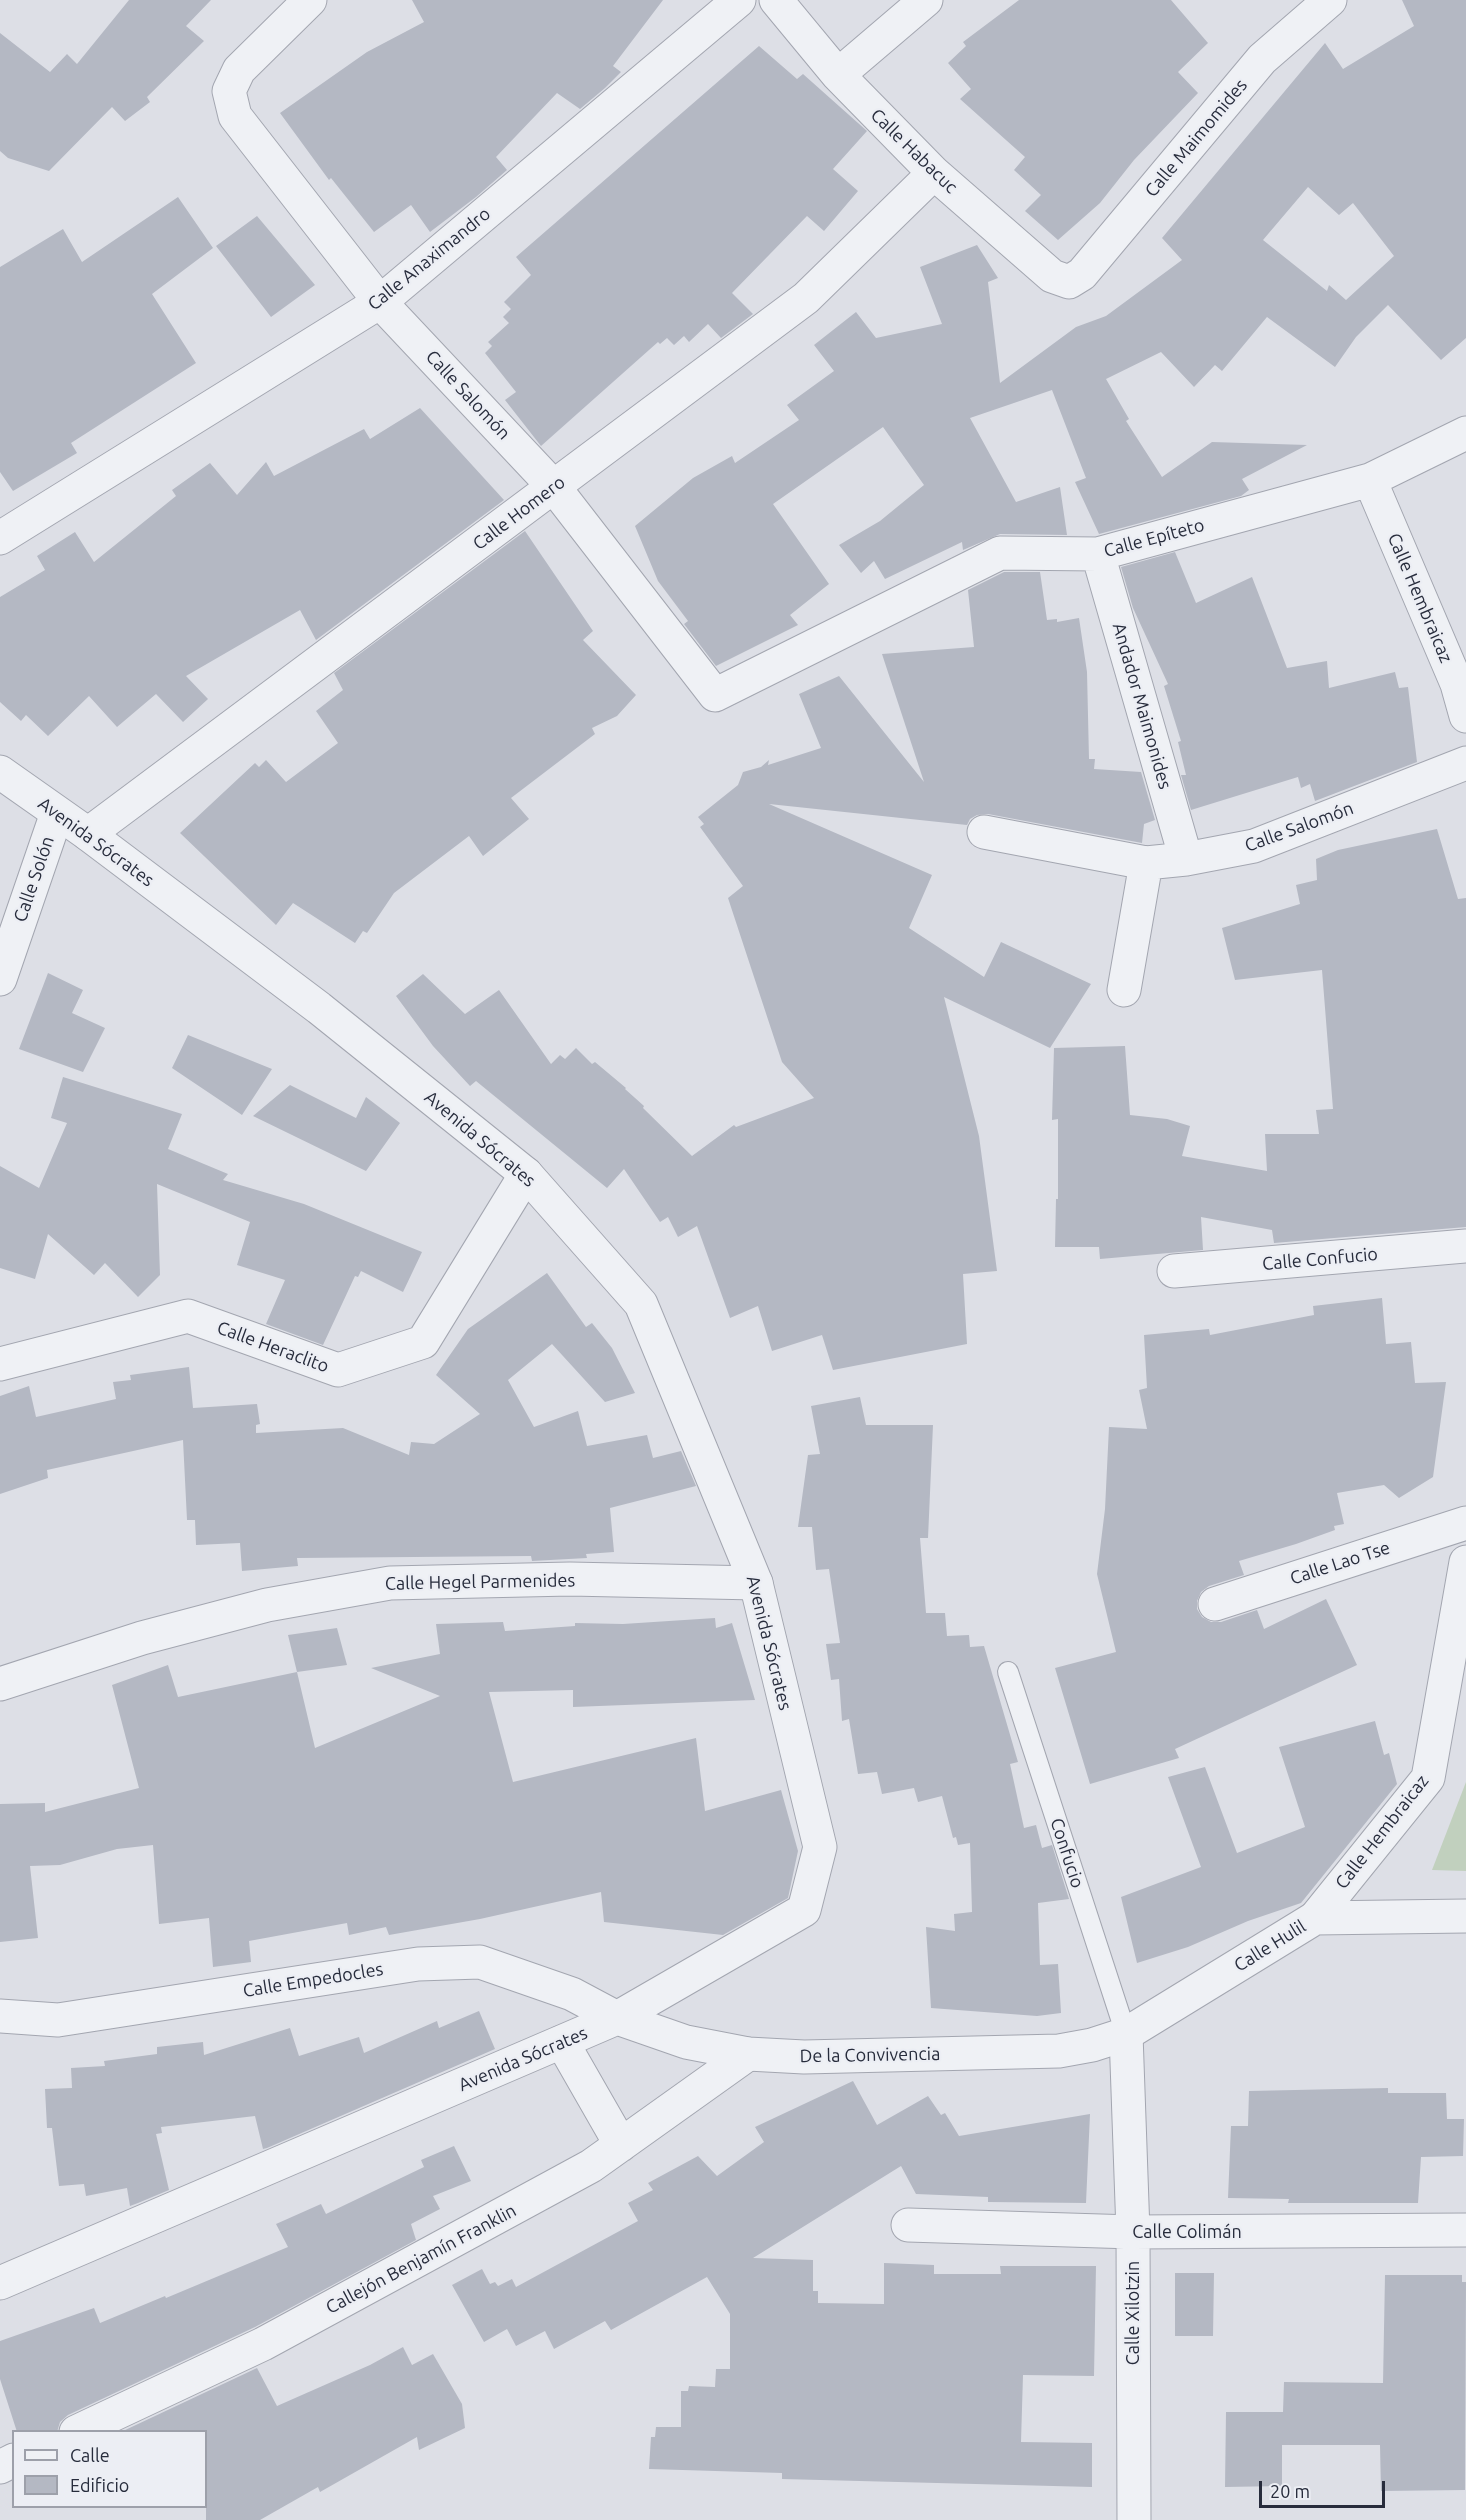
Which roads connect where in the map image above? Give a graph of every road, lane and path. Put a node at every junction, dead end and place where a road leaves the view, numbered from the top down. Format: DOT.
graph roads {
  1 [pos="310,0"];
  2 [pos="739,0"];
  3 [pos="776,0"];
  4 [pos="926,0"];
  5 [pos="1330,0"];
  6 [pos="838,75"];
  7 [pos="934,173"];
  8 [pos="1069,282"];
  9 [pos="380,302"];
  10 [pos="1466,433"];
  11 [pos="1370,480"];
  12 [pos="554,487"];
  13 [pos="0,538"];
  14 [pos="1098,554"];
  15 [pos="715,695"];
  16 [pos="1466,716"];
  17 [pos="1466,763"];
  18 [pos="0,772"];
  19 [pos="57,813"];
  20 [pos="984,832"];
  21 [pos="88,834"];
  22 [pos="1186,859"];
  23 [pos="1146,863"];
  24 [pos="0,979"];
  25 [pos="1124,990"];
  26 [pos="526,1174"];
  27 [pos="1466,1246"];
  28 [pos="1174,1271"];
  29 [pos="0,1364"];
  30 [pos="1466,1523"];
  31 [pos="1466,1562"];
  32 [pos="756,1583"];
  33 [pos="1215,1604"];
  34 [pos="1008,1672"];
  35 [pos="0,1684"];
  36 [pos="1466,1916"];
  37 [pos="1315,1918"];
  38 [pos="0,2016"];
  39 [pos="617,2018"];
  40 [pos="1126,2034"];
  41 [pos="562,2042"];
  42 [pos="748,2054"];
  43 [pos="621,2145"];
  44 [pos="908,2225"];
  45 [pos="1466,2230"];
  46 [pos="1133,2232"];
  47 [pos="0,2283"];
  48 [pos="80,2430"];
  49 [pos="1134,2520"];
  1 -- 9 [label="street, Calle Salomón"];
  2 -- 9 [label="street, Calle Anaximandro"];
  3 -- 6 [label="street, Calle Habacuc"];
  4 -- 6 [label="street"];
  5 -- 8 [label="street, Calle Maimomides"];
  6 -- 7 [label="street, Calle Habacuc"];
  7 -- 8 [label="street, Calle Habacuc"];
  7 -- 12 [label="street, Calle Homero"];
  9 -- 12 [label="street, Calle Salomón"];
  9 -- 13 [label="street, Calle Anaximandro"];
  10 -- 11 [label="street, Calle Epíteto"];
  11 -- 14 [label="street, Calle Epíteto"];
  11 -- 16 [label="street, Calle Hembraicaz"];
  12 -- 15 [label="street, Calle Salomón"];
  12 -- 21 [label="street, Calle Homero"];
  14 -- 15 [label="street, Calle Epíteto"];
  14 -- 22 [label="street, Andador Maimonides"];
  17 -- 22 [label="street, Calle Salomón"];
  18 -- 19 [label="street, Avenida Sócrates"];
  19 -- 21 [label="street, Avenida Sócrates"];
  19 -- 24 [label="street, Calle Solón"];
  20 -- 23 [label="street, Calle Salomón"];
  21 -- 26 [label="street, Avenida Sócrates"];
  22 -- 23 [label="street, Calle Salomón"];
  23 -- 25 [label="street"];
  26 -- 29 [label="street, Calle Heraclito"];
  26 -- 32 [label="street, Avenida Sócrates"];
  27 -- 28 [label="street, Calle Confucio"];
  30 -- 33 [label="street, Calle Lao Tse"];
  31 -- 37 [label="street, Calle Hembraicaz"];
  32 -- 35 [label="street, Calle Hegel Parmenides"];
  32 -- 39 [label="street, Avenida Sócrates"];
  34 -- 40 [label="lane, Confucio"];
  36 -- 37 [label="street, Calle Hulil"];
  37 -- 40 [label="street, Calle Hulil"];
  38 -- 39 [label="street, Calle Empedocles"];
  39 -- 41 [label="street, Avenida Sócrates"];
  39 -- 42 [label="street, De la Convivencia"];
  40 -- 42 [label="street, De la Convivencia"];
  40 -- 46 [label="street, Calle Xilotzin"];
  41 -- 43 [label="street"];
  41 -- 47 [label="street, Avenida Sócrates"];
  42 -- 43 [label="street, Callejón Benjamín Franklin"];
  43 -- 48 [label="street, Callejón Benjamín Franklin"];
  44 -- 46 [label="street, Calle Colimán"];
  45 -- 46 [label="street, Calle Colimán"];
  46 -- 49 [label="street, Calle Xilotzin"];
}
